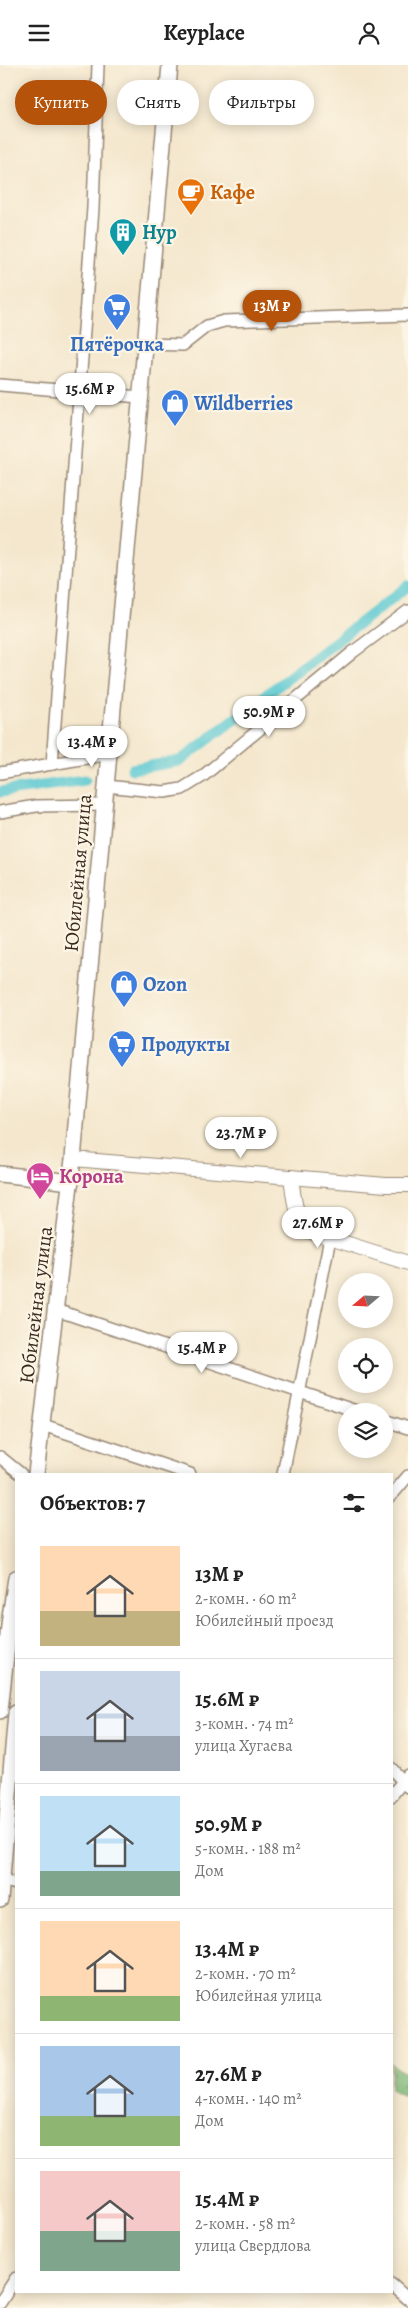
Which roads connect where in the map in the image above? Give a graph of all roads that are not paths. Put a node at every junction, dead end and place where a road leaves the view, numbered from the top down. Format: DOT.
graph roads {
  1 [pos="98,65"];
  2 [pos="170,65"];
  3 [pos="408,315"];
  4 [pos="145,344"];
  5 [pos="0,385"];
  6 [pos="79,391"];
  7 [pos="140,397"];
  8 [pos="408,611"];
  9 [pos="109,754"];
  10 [pos="52,764"];
  11 [pos="0,773"];
  12 [pos="106,786"];
  13 [pos="104,805"];
  14 [pos="0,812"];
  15 [pos="73,1159"];
  16 [pos="0,1174"];
  17 [pos="291,1177"];
  18 [pos="71,1182"];
  19 [pos="408,1185"];
  20 [pos="330,1238"];
  21 [pos="408,1263"];
  22 [pos="56,1310"];
  23 [pos="299,1393"];
  24 [pos="338,1405"];
  25 [pos="393,1423"];
  26 [pos="42,1425"];
  27 [pos="408,1428"];
  28 [pos="0,1457"];
  29 [pos="20,1473"];
  30 [pos="36,1473"];
  31 [pos="187,1473"];
  32 [pos="283,1473"];
  33 [pos="408,1476"];
  34 [pos="393,1494"];
  35 [pos="15,1584"];
  36 [pos="3,1650"];
  37 [pos="0,1711"];
  38 [pos="15,1737"];
  39 [pos="393,1770"];
  40 [pos="406,1781"];
  41 [pos="393,1794"];
  42 [pos="9,1882"];
  43 [pos="0,1900"];
  44 [pos="15,2280"];
  45 [pos="393,2286"];
  46 [pos="408,2299"];
  47 [pos="0,2303"];
  1 -- 6 [label="street"];
  2 -- 4 [label="main road, Юбилейная улица"];
  3 -- 4 [label="street"];
  4 -- 7 [label="main road, Юбилейная улица"];
  5 -- 6 [label="street"];
  6 -- 7 [label="street"];
  6 -- 10 [label="street"];
  7 -- 9 [label="main road, Юбилейная улица"];
  8 -- 12 [label="street"];
  9 -- 10 [label="street"];
  9 -- 12 [label="main road, Юбилейная улица"];
  10 -- 11 [label="street"];
  12 -- 13 [label="main road, Юбилейная улица"];
  13 -- 14 [label="street"];
  13 -- 15 [label="main road, Юбилейная улица"];
  15 -- 17 [label="street"];
  15 -- 18 [label="main road, Юбилейная улица"];
  16 -- 18 [label="main road"];
  17 -- 19 [label="street"];
  17 -- 20 [label="street"];
  18 -- 22 [label="main road, Юбилейная улица"];
  20 -- 21 [label="street"];
  20 -- 23 [label="street"];
  22 -- 23 [label="street"];
  22 -- 26 [label="main road, Юбилейная улица"];
  23 -- 24 [label="street"];
  23 -- 32 [label="street"];
  25 -- 27 [label="street"];
  26 -- 30 [label="main road, Юбилейная улица"];
  26 -- 31 [label="street"];
  28 -- 29 [label="street"];
  33 -- 34 [label="street"];
  35 -- 36 [label="main road"];
  36 -- 37 [label="main road"];
  38 -- 42 [label="main road"];
  39 -- 40 [label="street"];
  40 -- 41 [label="street"];
  42 -- 43 [label="main road"];
  44 -- 47 [label="street"];
  45 -- 46 [label="street"];
}
